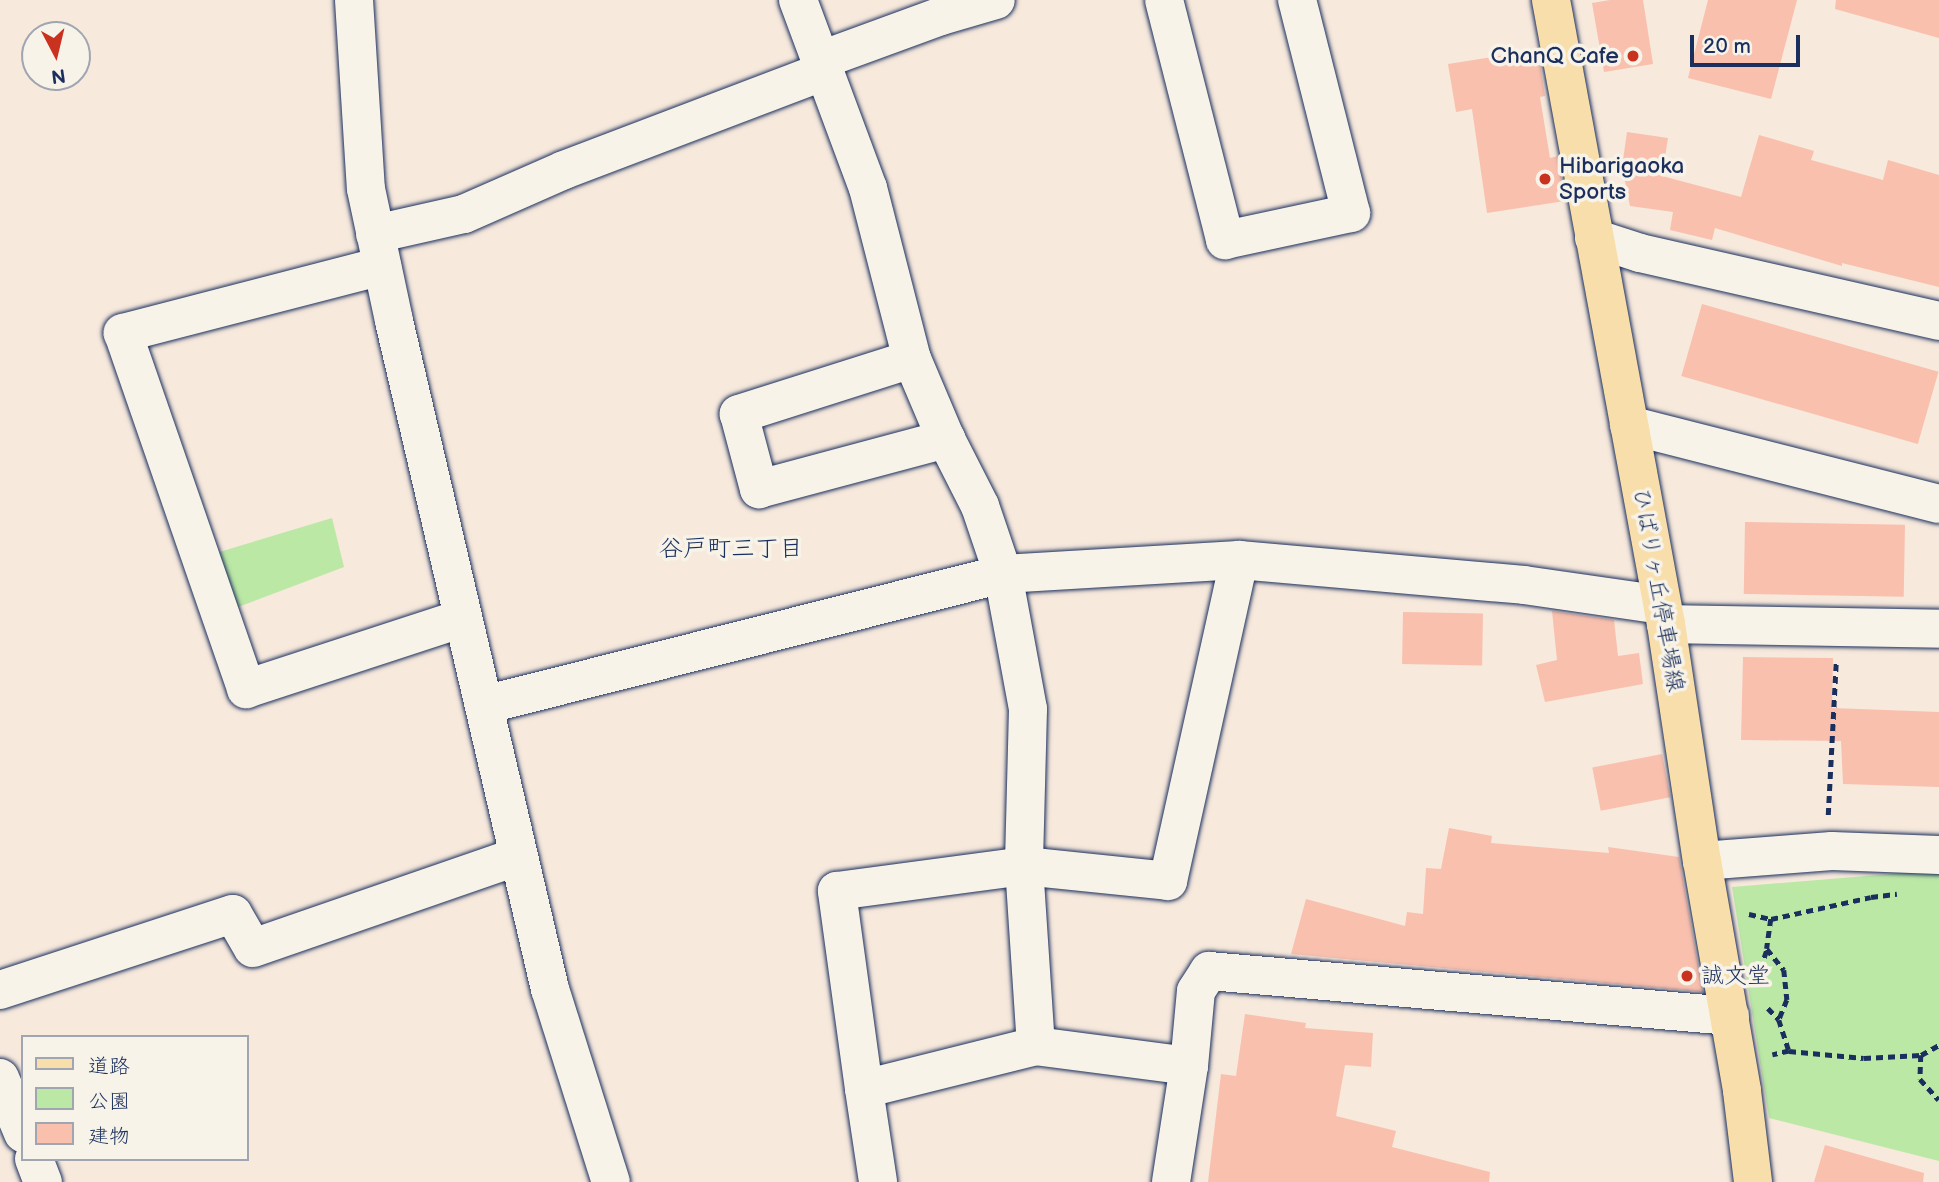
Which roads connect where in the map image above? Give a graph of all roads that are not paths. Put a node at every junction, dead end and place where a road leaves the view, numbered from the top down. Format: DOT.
graph roads {
  1 [pos="354,0"];
  2 [pos="798,0"];
  3 [pos="996,0"];
  4 [pos="1164,0"];
  5 [pos="1297,0"];
  6 [pos="1551,0"];
  7 [pos="822,66"];
  8 [pos="1594,238"];
  9 [pos="379,250"];
  10 [pos="1939,321"];
  11 [pos="912,359"];
  12 [pos="1629,425"];
  13 [pos="946,439"];
  14 [pos="1939,503"];
  15 [pos="1239,560"];
  16 [pos="1003,574"];
  17 [pos="1664,614"];
  18 [pos="463,618"];
  19 [pos="1939,629"];
  20 [pos="484,705"];
  21 [pos="1939,855"];
  22 [pos="518,856"];
  23 [pos="1702,861"];
  24 [pos="1024,866"];
  25 [pos="0,990"];
  26 [pos="1730,1016"];
  27 [pos="1035,1046"];
  28 [pos="1189,1066"];
  29 [pos="0,1078"];
  30 [pos="864,1089"];
  31 [pos="21,1128"];
  32 [pos="35,1161"];
  33 [pos="43,1182"];
  34 [pos="611,1182"];
  35 [pos="878,1182"];
  36 [pos="1171,1182"];
  37 [pos="1753,1182"];
  1 -- 9 [label="street"];
  2 -- 7 [label="street"];
  3 -- 7 [label="street"];
  4 -- 5 [label="street"];
  6 -- 8 [label="main road, ひばりヶ丘停車場線"];
  7 -- 9 [label="street"];
  7 -- 11 [label="street"];
  8 -- 10 [label="street"];
  8 -- 12 [label="main road, ひばりヶ丘停車場線"];
  9 -- 18 [label="street"];
  9 -- 18 [label="street"];
  11 -- 13 [label="street"];
  11 -- 13 [label="street"];
  12 -- 14 [label="street"];
  12 -- 17 [label="main road, ひばりヶ丘停車場線"];
  13 -- 16 [label="street"];
  15 -- 16 [label="street"];
  15 -- 17 [label="street"];
  15 -- 24 [label="street"];
  16 -- 20 [label="street"];
  16 -- 24 [label="street"];
  17 -- 19 [label="street"];
  17 -- 23 [label="main road, ひばりヶ丘停車場線"];
  18 -- 20 [label="street"];
  20 -- 22 [label="street"];
  21 -- 23 [label="street"];
  22 -- 25 [label="street"];
  22 -- 34 [label="street"];
  23 -- 26 [label="main road, ひばりヶ丘停車場線"];
  24 -- 27 [label="street"];
  24 -- 30 [label="street"];
  26 -- 28 [label="street"];
  26 -- 37 [label="main road, ひばりヶ丘停車場線"];
  27 -- 28 [label="street"];
  27 -- 30 [label="street"];
  28 -- 36 [label="street"];
  29 -- 31 [label="street"];
  30 -- 35 [label="street"];
  32 -- 33 [label="street"];
}
